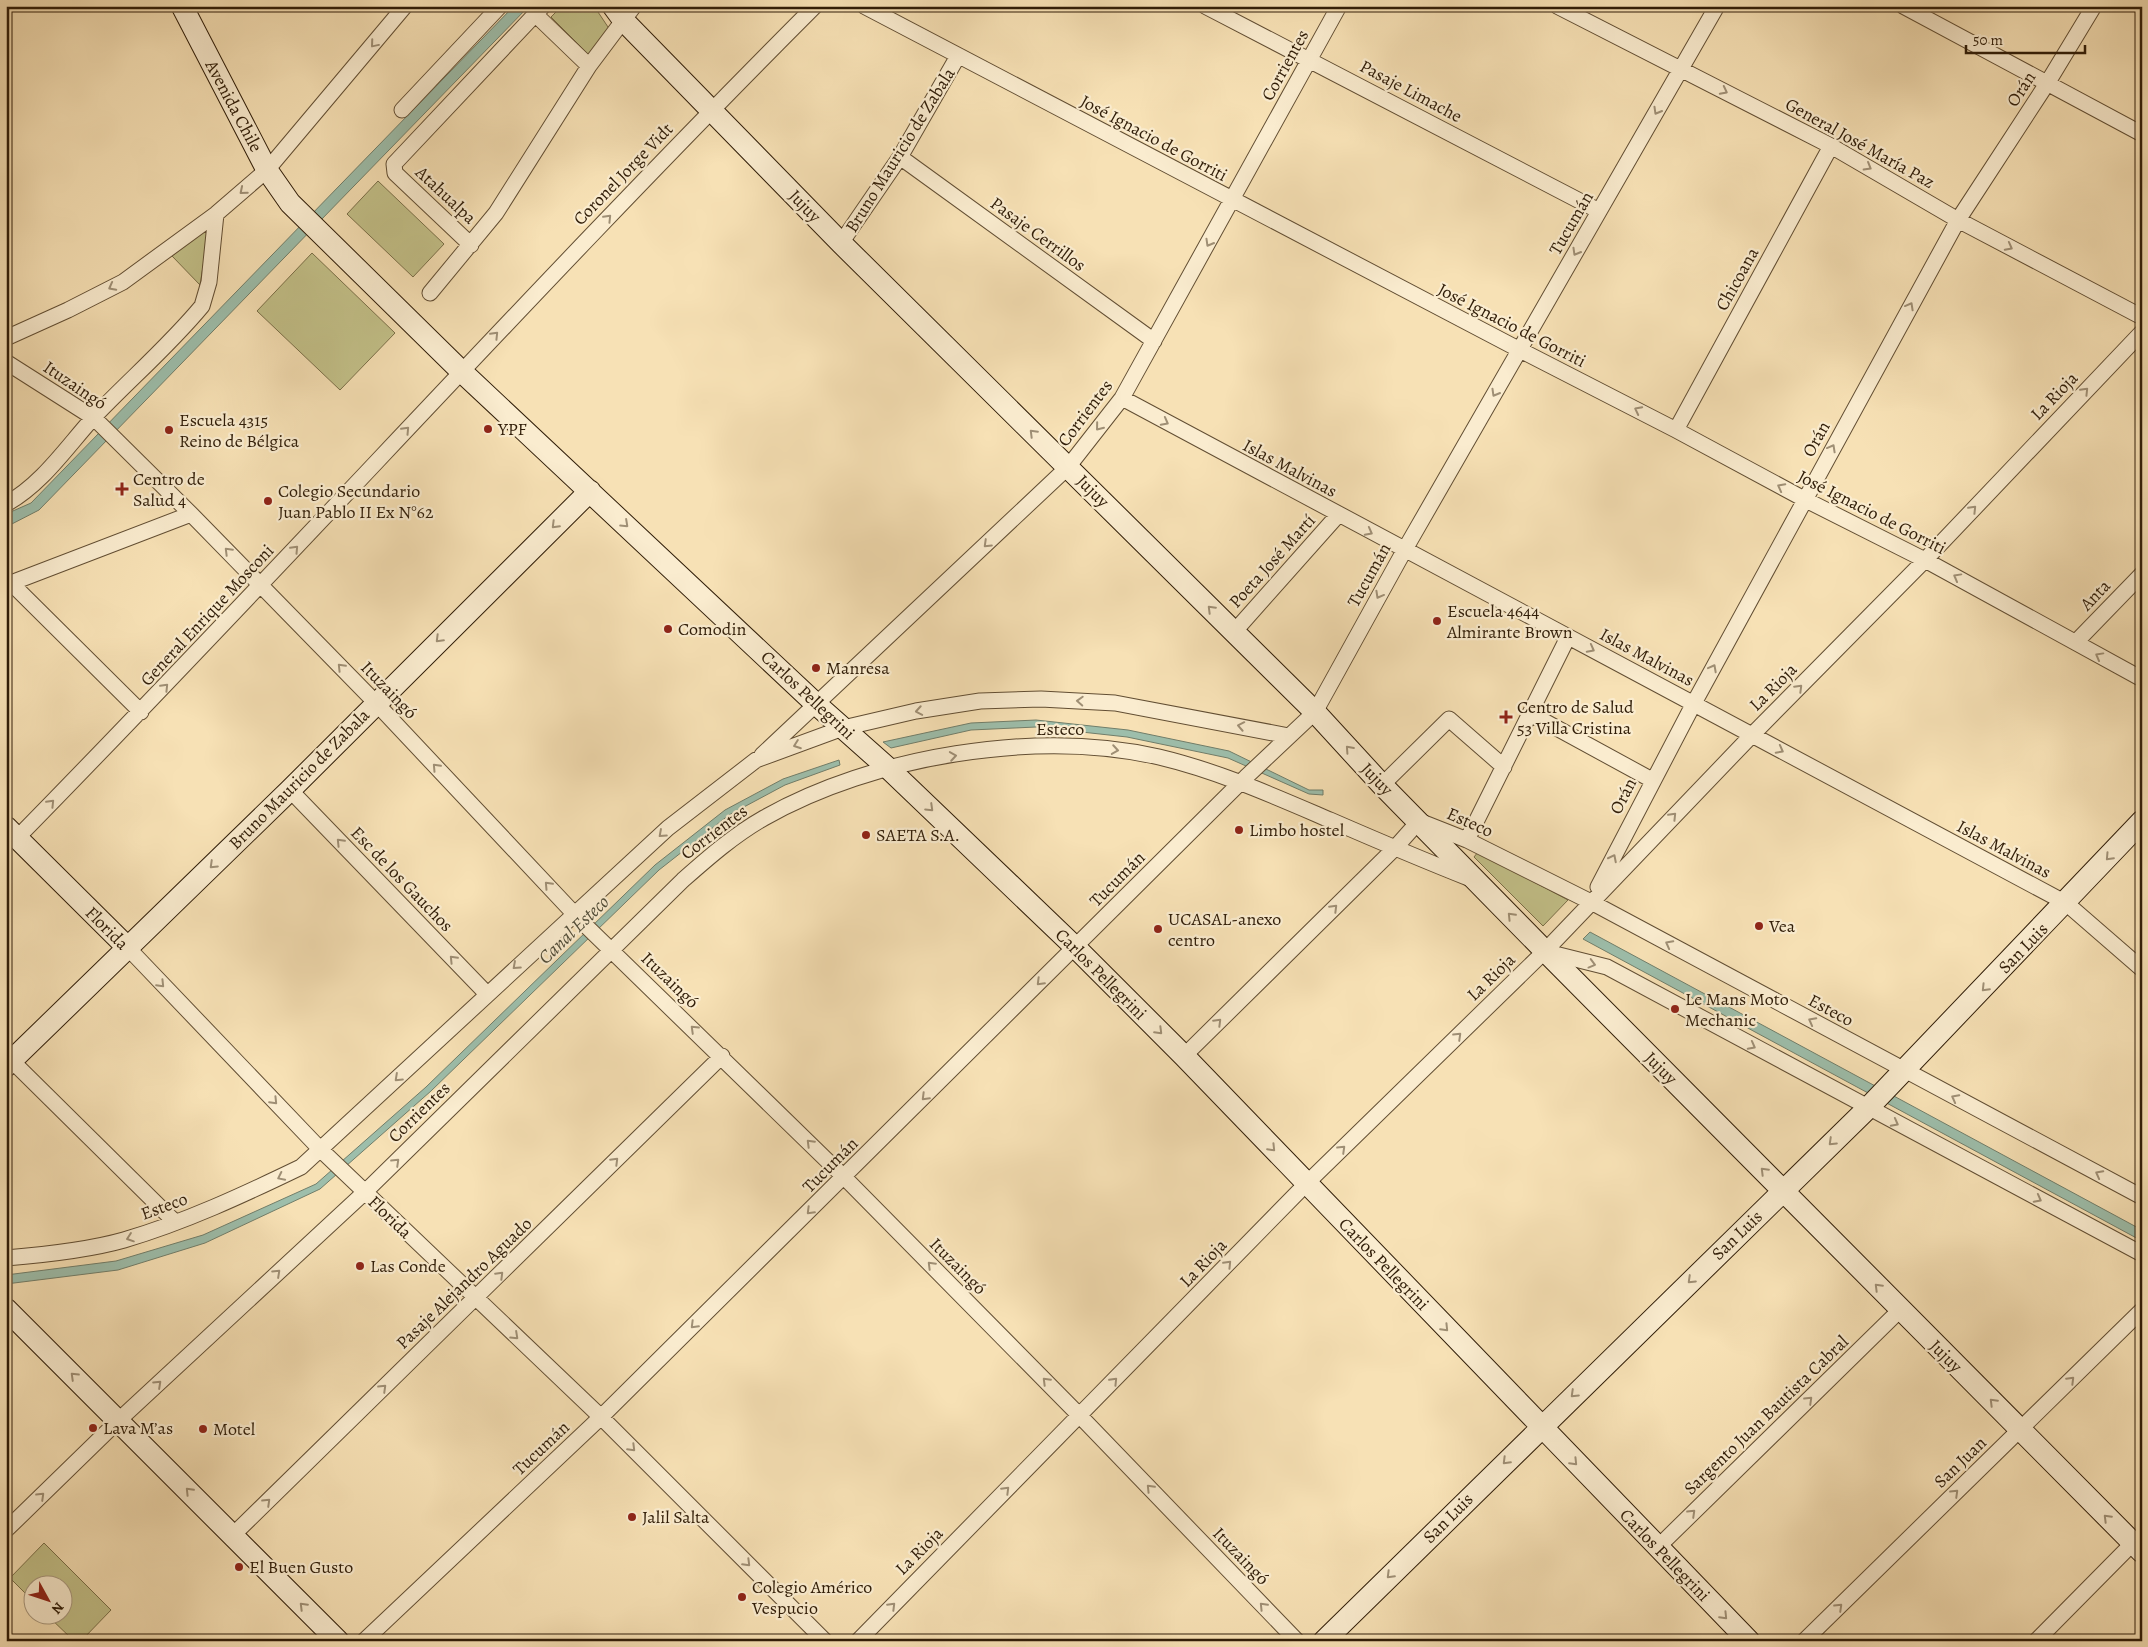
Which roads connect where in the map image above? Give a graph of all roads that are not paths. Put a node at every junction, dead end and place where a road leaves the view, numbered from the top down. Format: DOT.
graph roads {
  1 [pos="182,6"];
  2 [pos="406,6"];
  3 [pos="500,6"];
  4 [pos="815,6"];
  5 [pos="864,6"];
  6 [pos="1205,6"];
  7 [pos="1339,6"];
  8 [pos="1558,6"];
  9 [pos="1716,6"];
  10 [pos="1903,6"];
  11 [pos="2094,6"];
  12 [pos="539,10"];
  13 [pos="624,11"];
  14 [pos="958,56"];
  15 [pos="1309,59"];
  16 [pos="589,66"];
  17 [pos="1681,69"];
  18 [pos="2048,82"];
  19 [pos="402,110"];
  20 [pos="711,110"];
  21 [pos="2142,134"];
  22 [pos="1831,146"];
  23 [pos="900,157"];
  24 [pos="267,170"];
  25 [pos="1233,200"];
  26 [pos="1599,211"];
  27 [pos="216,214"];
  28 [pos="1958,220"];
  29 [pos="841,243"];
  30 [pos="471,244"];
  31 [pos="430,293"];
  32 [pos="2142,317"];
  33 [pos="2142,332"];
  34 [pos="426,335"];
  35 [pos="6,338"];
  36 [pos="1154,341"];
  37 [pos="1520,350"];
  38 [pos="6,362"];
  39 [pos="461,370"];
  40 [pos="1122,398"];
  41 [pos="94,418"];
  42 [pos="1676,430"];
  43 [pos="1068,466"];
  44 [pos="590,491"];
  45 [pos="1804,499"];
  46 [pos="6,504"];
  47 [pos="191,514"];
  48 [pos="1338,515"];
  49 [pos="1404,551"];
  50 [pos="1925,560"];
  51 [pos="2142,574"];
  52 [pos="9,583"];
  53 [pos="262,585"];
  54 [pos="1234,632"];
  55 [pos="1568,637"];
  56 [pos="2076,642"];
  57 [pos="2142,680"];
  58 [pos="375,702"];
  59 [pos="1694,703"];
  60 [pos="818,705"];
  61 [pos="141,712"];
  62 [pos="1315,712"];
  63 [pos="1531,714"];
  64 [pos="843,728"];
  65 [pos="1752,735"];
  66 [pos="1289,736"];
  67 [pos="756,760"];
  68 [pos="1504,767"];
  69 [pos="888,768"];
  70 [pos="1244,779"];
  71 [pos="1652,780"];
  72 [pos="1382,785"];
  73 [pos="290,790"];
  74 [pos="1419,821"];
  75 [pos="2142,821"];
  76 [pos="12,832"];
  77 [pos="1467,840"];
  78 [pos="1395,848"];
  79 [pos="1478,882"];
  80 [pos="1591,902"];
  81 [pos="2066,904"];
  82 [pos="578,917"];
  83 [pos="607,946"];
  84 [pos="1075,947"];
  85 [pos="128,948"];
  86 [pos="1545,951"];
  87 [pos="2142,969"];
  88 [pos="487,994"];
  89 [pos="722,1056"];
  90 [pos="1184,1056"];
  91 [pos="8,1060"];
  92 [pos="1904,1071"];
  93 [pos="1867,1108"];
  94 [pos="325,1154"];
  95 [pos="845,1178"];
  96 [pos="1306,1184"];
  97 [pos="1783,1190"];
  98 [pos="365,1192"];
  99 [pos="2142,1197"];
  100 [pos="175,1222"];
  101 [pos="2142,1254"];
  102 [pos="6,1258"];
  103 [pos="476,1298"];
  104 [pos="6,1309"];
  105 [pos="1900,1310"];
  106 [pos="2142,1310"];
  107 [pos="1080,1416"];
  108 [pos="601,1417"];
  109 [pos="119,1420"];
  110 [pos="1540,1427"];
  111 [pos="2020,1430"];
  112 [pos="6,1530"];
  113 [pos="232,1536"];
  114 [pos="1658,1547"];
  115 [pos="2137,1548"];
  116 [pos="338,1641"];
  117 [pos="364,1641"];
  118 [pos="825,1641"];
  119 [pos="858,1641"];
  120 [pos="1297,1641"];
  121 [pos="1324,1641"];
  122 [pos="1749,1641"];
  123 [pos="1804,1641"];
  124 [pos="2036,1641"];
  1 -- 24 [label="main road, Avenida Chile"];
  2 -- 24 [label="street, one-way"];
  3 -- 19 [label="street"];
  4 -- 20 [label="street, Coronel Jorge Vidt"];
  5 -- 14 [label="street, José Ignacio de Gorriti"];
  6 -- 15 [label="street, Pasaje Limache"];
  7 -- 15 [label="street, Corrientes"];
  8 -- 17 [label="street, General José María Paz"];
  9 -- 17 [label="street, Tucumán"];
  10 -- 18 [label="street"];
  11 -- 18 [label="street, Orán"];
  12 -- 16 [label="street"];
  12 -- 30 [label="street, Atahualpa"];
  13 -- 16 [label="street"];
  13 -- 20 [label="main road, Jujuy"];
  14 -- 23 [label="street, Bruno Mauricio de Zabala"];
  14 -- 25 [label="street, José Ignacio de Gorriti"];
  15 -- 25 [label="street, Corrientes"];
  15 -- 26 [label="street, Pasaje Limache"];
  16 -- 30 [label="street"];
  17 -- 22 [label="street, General José María Paz, one-way"];
  17 -- 26 [label="street, Tucumán, one-way"];
  18 -- 21 [label="street"];
  18 -- 28 [label="street, Orán"];
  20 -- 29 [label="main road, Jujuy"];
  39 -- 20 [label="street, Coronel Jorge Vidt, one-way"];
  22 -- 28 [label="street, General José María Paz, one-way"];
  22 -- 42 [label="street, Chicoana"];
  23 -- 29 [label="street, Bruno Mauricio de Zabala"];
  23 -- 36 [label="street, Pasaje Cerrillos"];
  24 -- 27 [label="street, one-way"];
  24 -- 34 [label="main road, Avenida Chile"];
  25 -- 36 [label="street, Corrientes, one-way"];
  25 -- 37 [label="street, José Ignacio de Gorriti"];
  26 -- 37 [label="street, Tucumán, one-way"];
  27 -- 35 [label="street, one-way"];
  27 -- 41 [label="street"];
  28 -- 32 [label="street, General José María Paz, one-way"];
  45 -- 28 [label="street, Orán, one-way"];
  43 -- 29 [label="main road, Jujuy, one-way"];
  30 -- 31 [label="street"];
  50 -- 33 [label="street, La Rioja, one-way"];
  34 -- 39 [label="main road, Carlos Pellegrini"];
  36 -- 40 [label="street, Corrientes"];
  42 -- 37 [label="street, José Ignacio de Gorriti, one-way"];
  37 -- 49 [label="street, Tucumán, one-way"];
  38 -- 41 [label="street, Ituzaingó"];
  39 -- 44 [label="main road, Carlos Pellegrini"];
  53 -- 39 [label="street, General Enrique Mosconi, one-way"];
  40 -- 43 [label="street, Corrientes, one-way"];
  40 -- 48 [label="street, Islas Malvinas, one-way"];
  41 -- 46 [label="street"];
  41 -- 47 [label="street, Ituzaingó"];
  45 -- 42 [label="street, José Ignacio de Gorriti, one-way"];
  54 -- 43 [label="main road, Jujuy, one-way"];
  43 -- 60 [label="street, Corrientes, one-way"];
  44 -- 58 [label="main road, Bruno Mauricio de Zabala, one-way"];
  44 -- 60 [label="main road, Carlos Pellegrini, one-way"];
  45 -- 50 [label="street, José Ignacio de Gorriti"];
  59 -- 45 [label="street, Orán, one-way"];
  47 -- 52 [label="street"];
  53 -- 47 [label="street, Ituzaingó, one-way"];
  48 -- 49 [label="street, Islas Malvinas, one-way"];
  48 -- 54 [label="street, Poeta José Martí"];
  49 -- 55 [label="street, Islas Malvinas"];
  49 -- 62 [label="street, Tucumán, one-way"];
  56 -- 50 [label="street, José Ignacio de Gorriti, one-way"];
  65 -- 50 [label="street, La Rioja, one-way"];
  51 -- 56 [label="street, Anta"];
  52 -- 61 [label="street"];
  58 -- 53 [label="street, Ituzaingó, one-way"];
  61 -- 53 [label="street, General Enrique Mosconi, one-way"];
  54 -- 62 [label="main road, Jujuy"];
  55 -- 59 [label="street, Islas Malvinas, one-way"];
  55 -- 63 [label="street"];
  57 -- 56 [label="street, José Ignacio de Gorriti, one-way"];
  58 -- 73 [label="main road, Bruno Mauricio de Zabala"];
  82 -- 58 [label="street, Ituzaingó, one-way"];
  59 -- 65 [label="street, Islas Malvinas"];
  59 -- 71 [label="street, Orán"];
  60 -- 64 [label="main road, Carlos Pellegrini"];
  60 -- 67 [label="street, Corrientes"];
  76 -- 61 [label="street, General Enrique Mosconi, one-way"];
  62 -- 66 [label="street, Tucumán"];
  72 -- 62 [label="main road, Jujuy, one-way"];
  63 -- 68 [label="street"];
  63 -- 71 [label="street"];
  66 -- 64 [label="street, Esteco, one-way"];
  64 -- 67 [label="street, Corrientes, one-way"];
  64 -- 69 [label="main road, Carlos Pellegrini"];
  80 -- 65 [label="street, La Rioja, one-way"];
  65 -- 81 [label="street, Islas Malvinas, one-way"];
  66 -- 70 [label="street, Tucumán"];
  67 -- 82 [label="street, Corrientes, one-way"];
  68 -- 72 [label="street"];
  68 -- 77 [label="street"];
  69 -- 70 [label="street, Esteco, one-way"];
  69 -- 83 [label="street, Corrientes"];
  69 -- 84 [label="main road, Carlos Pellegrini, one-way"];
  70 -- 78 [label="street, Esteco"];
  70 -- 84 [label="street, Tucumán"];
  80 -- 71 [label="street, Orán, one-way"];
  72 -- 74 [label="main road, Jujuy"];
  73 -- 85 [label="main road, Bruno Mauricio de Zabala, one-way"];
  88 -- 73 [label="street, Esc de los Gauchos, one-way"];
  74 -- 77 [label="street, Esteco"];
  74 -- 78 [label="street"];
  74 -- 79 [label="main road, Jujuy"];
  75 -- 81 [label="main road, San Luis, one-way"];
  76 -- 85 [label="main road, Florida"];
  77 -- 80 [label="street, Esteco"];
  78 -- 79 [label="street, Esteco"];
  90 -- 78 [label="street, one-way"];
  86 -- 79 [label="main road, Jujuy, one-way"];
  80 -- 86 [label="street, La Rioja"];
  92 -- 80 [label="street, Esteco, one-way"];
  81 -- 87 [label="street, Islas Malvinas"];
  81 -- 92 [label="main road, San Luis, one-way"];
  82 -- 83 [label="street, Ituzaingó"];
  82 -- 88 [label="street, Corrientes, one-way"];
  89 -- 83 [label="street, Ituzaingó, one-way"];
  98 -- 83 [label="street, Corrientes, one-way"];
  84 -- 90 [label="main road, Carlos Pellegrini, one-way"];
  84 -- 95 [label="street, Tucumán, one-way"];
  85 -- 91 [label="main road, Bruno Mauricio de Zabala"];
  85 -- 94 [label="street, Florida, one-way"];
  86 -- 93 [label="street, one-way"];
  96 -- 86 [label="street, La Rioja, one-way"];
  97 -- 86 [label="main road, Jujuy, one-way"];
  88 -- 94 [label="street, Corrientes, one-way"];
  95 -- 89 [label="street, Ituzaingó, one-way"];
  103 -- 89 [label="street, Pasaje Alejandro Aguado, one-way"];
  90 -- 96 [label="main road, Carlos Pellegrini, one-way"];
  91 -- 100 [label="street"];
  92 -- 93 [label="main road, San Luis"];
  99 -- 92 [label="street, Esteco, one-way"];
  93 -- 97 [label="main road, San Luis, one-way"];
  93 -- 101 [label="street, one-way"];
  94 -- 98 [label="street, Florida"];
  94 -- 100 [label="street, Esteco, one-way"];
  107 -- 95 [label="street, Ituzaingó, one-way"];
  95 -- 108 [label="street, Tucumán, one-way"];
  107 -- 96 [label="street, La Rioja, one-way"];
  96 -- 110 [label="main road, Carlos Pellegrini, one-way"];
  105 -- 97 [label="main road, Jujuy, one-way"];
  97 -- 110 [label="main road, San Luis, one-way"];
  98 -- 103 [label="street, Florida"];
  109 -- 98 [label="street, Corrientes, one-way"];
  100 -- 102 [label="street, Esteco, one-way"];
  103 -- 108 [label="street, Florida, one-way"];
  113 -- 103 [label="street, Pasaje Alejandro Aguado, one-way"];
  109 -- 104 [label="main road, one-way"];
  111 -- 105 [label="main road, Jujuy, one-way"];
  114 -- 105 [label="street, Sargento Juan Bautista Cabral, one-way"];
  111 -- 106 [label="street, San Juan, one-way"];
  119 -- 107 [label="street, La Rioja, one-way"];
  120 -- 107 [label="street, Ituzaingó, one-way"];
  108 -- 117 [label="street, Tucumán"];
  108 -- 118 [label="street, Florida, one-way"];
  112 -- 109 [label="street, Corrientes, one-way"];
  113 -- 109 [label="main road, one-way"];
  110 -- 114 [label="main road, Carlos Pellegrini, one-way"];
  110 -- 121 [label="main road, San Luis, one-way"];
  115 -- 111 [label="main road, Jujuy, one-way"];
  123 -- 111 [label="street, San Juan, one-way"];
  116 -- 113 [label="main road, one-way"];
  114 -- 122 [label="main road, Carlos Pellegrini, one-way"];
  115 -- 124 [label="street"];
}
